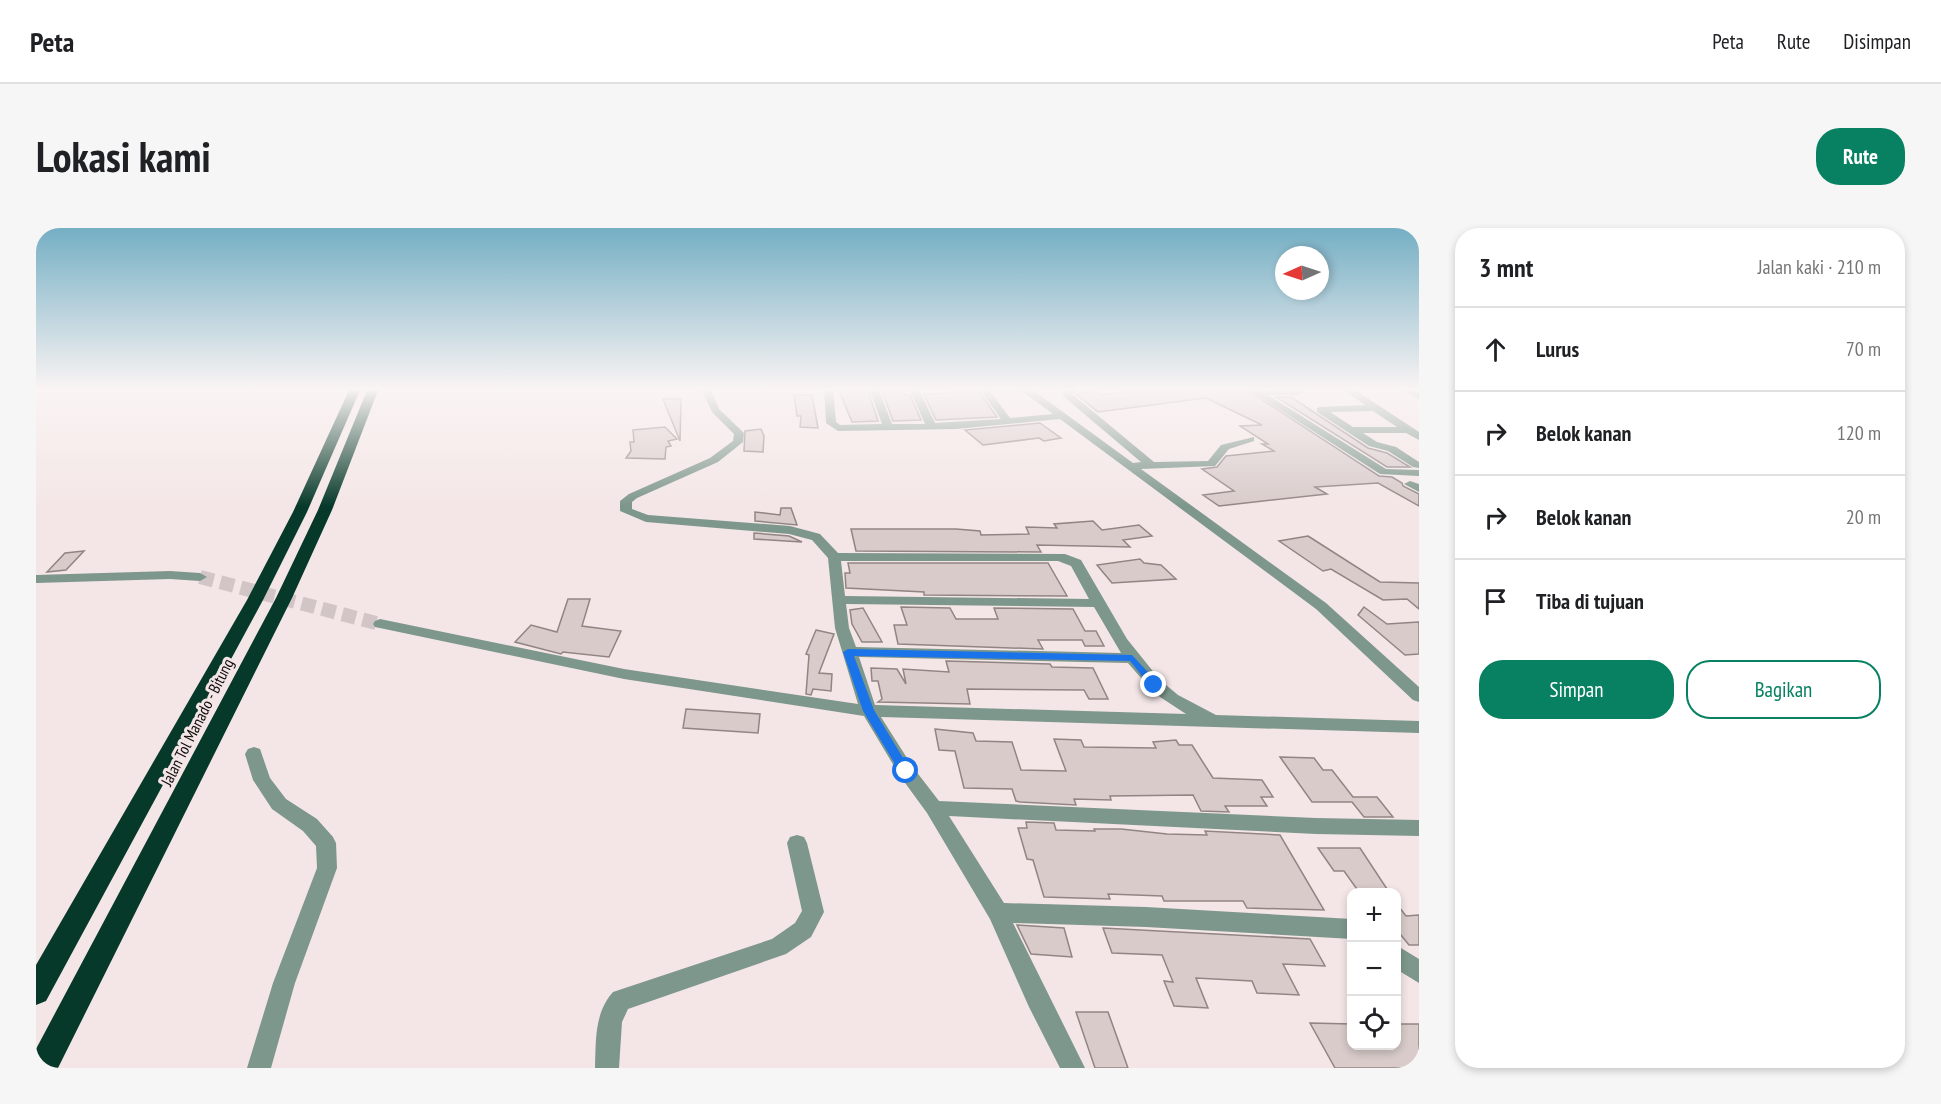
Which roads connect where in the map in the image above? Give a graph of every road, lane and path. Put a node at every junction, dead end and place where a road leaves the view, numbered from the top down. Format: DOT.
graph roads {
  1 [pos="338,427"];
  2 [pos="358,427"];
  3 [pos="732,427"];
  4 [pos="1077,427"];
  5 [pos="1106,427"];
  6 [pos="1312,427"];
  7 [pos="1347,427"];
  8 [pos="1404,427"];
  9 [pos="1407,429"];
  10 [pos="1351,430"];
  11 [pos="1419,437"];
  12 [pos="1250,439"];
  13 [pos="1151,465"];
  14 [pos="1130,466"];
  15 [pos="1418,469"];
  16 [pos="834,556"];
  17 [pos="200,577"];
  18 [pos="36,579"];
  19 [pos="837,600"];
  20 [pos="1100,603"];
  21 [pos="380,624"];
  22 [pos="848,652"];
  23 [pos="1132,658"];
  24 [pos="1419,696"];
  25 [pos="868,711"];
  26 [pos="1214,721"];
  27 [pos="1419,727"];
  28 [pos="254,754"];
  29 [pos="934,808"];
  30 [pos="1419,828"];
  31 [pos="797,843"];
  32 [pos="998,913"];
  33 [pos="1347,929"];
  34 [pos="1401,959"];
  35 [pos="1419,972"];
  36 [pos="36,991"];
  37 [pos="42,1068"];
  38 [pos="259,1068"];
  39 [pos="607,1068"];
  40 [pos="1073,1068"];
  1 -- 36 [label="highway, Jalan Tol Manado - Bitung"];
  2 -- 37 [label="highway, Jalan Tol Manado - Bitung"];
  3 -- 16 [label="street"];
  4 -- 14 [label="street"];
  5 -- 13 [label="street"];
  6 -- 15 [label="street"];
  7 -- 10 [label="street"];
  8 -- 9 [label="street"];
  9 -- 10 [label="street"];
  9 -- 11 [label="street"];
  10 -- 15 [label="street"];
  12 -- 13 [label="street"];
  13 -- 14 [label="street"];
  14 -- 24 [label="street"];
  16 -- 19 [label="street"];
  16 -- 20 [label="street"];
  17 -- 18 [label="street"];
  19 -- 20 [label="street"];
  19 -- 22 [label="street"];
  20 -- 23 [label="street"];
  21 -- 25 [label="street"];
  22 -- 23 [label="street"];
  22 -- 25 [label="street"];
  23 -- 26 [label="street"];
  25 -- 26 [label="street"];
  25 -- 29 [label="street"];
  26 -- 27 [label="street"];
  28 -- 38 [label="street"];
  29 -- 30 [label="street"];
  29 -- 32 [label="street"];
  31 -- 39 [label="street"];
  32 -- 33 [label="street"];
  32 -- 40 [label="street"];
  34 -- 35 [label="street"];
}
